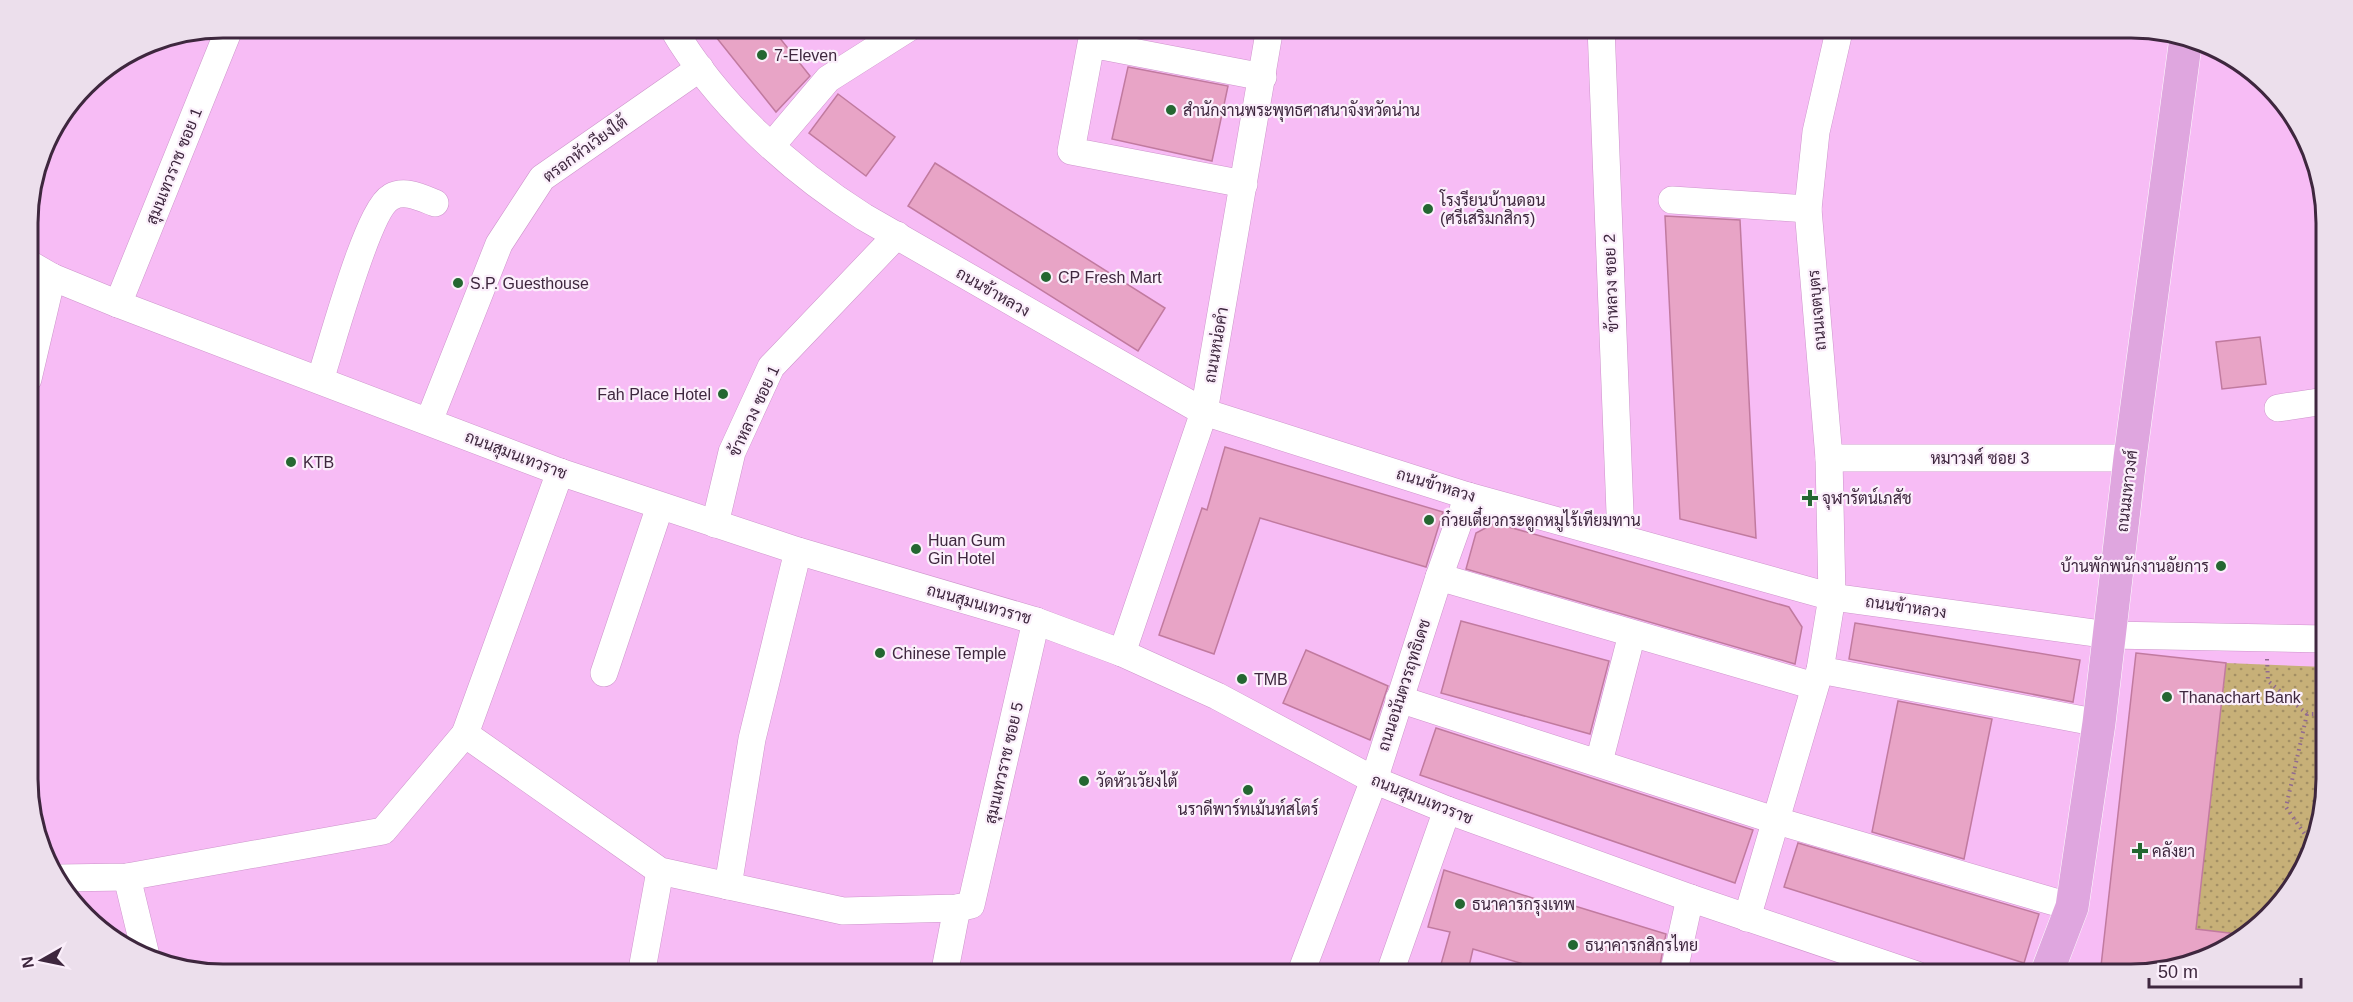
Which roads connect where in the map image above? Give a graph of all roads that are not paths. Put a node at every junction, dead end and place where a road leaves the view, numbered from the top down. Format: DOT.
graph roads {
  1 [pos="226,38"];
  2 [pos="683,38"];
  3 [pos="893,38"];
  4 [pos="1268,38"];
  5 [pos="1601,38"];
  6 [pos="1837,38"];
  7 [pos="2185,46"];
  8 [pos="700,68"];
  9 [pos="1263,77"];
  10 [pos="772,145"];
  11 [pos="1244,184"];
  12 [pos="1672,200"];
  13 [pos="435,203"];
  14 [pos="1808,209"];
  15 [pos="897,235"];
  16 [pos="38,269"];
  17 [pos="52,277"];
  18 [pos="118,304"];
  19 [pos="38,336"];
  20 [pos="320,380"];
  21 [pos="2316,402"];
  22 [pos="2278,408"];
  23 [pos="1204,412"];
  24 [pos="429,421"];
  25 [pos="1829,458"];
  26 [pos="2130,458"];
  27 [pos="560,472"];
  28 [pos="1468,496"];
  29 [pos="660,506"];
  30 [pos="715,524"];
  31 [pos="1621,538"];
  32 [pos="798,551"];
  33 [pos="1439,577"];
  34 [pos="1832,597"];
  35 [pos="1036,621"];
  36 [pos="1632,634"];
  37 [pos="2109,635"];
  38 [pos="2316,639"];
  39 [pos="1122,653"];
  40 [pos="604,673"];
  41 [pos="1817,678"];
  42 [pos="1400,699"];
  43 [pos="2099,723"];
  44 [pos="465,734"];
  45 [pos="1599,762"];
  46 [pos="1374,780"];
  47 [pos="1447,810"];
  48 [pos="1777,821"];
  49 [pos="660,871"];
  50 [pos="127,877"];
  51 [pos="66,878"];
  52 [pos="728,886"];
  53 [pos="1690,898"];
  54 [pos="964,907"];
  55 [pos="2072,907"];
  56 [pos="1747,918"];
  57 [pos="144,946"];
  58 [pos="643,964"];
  59 [pos="947,964"];
  60 [pos="1304,964"];
  61 [pos="1393,964"];
  62 [pos="1675,964"];
  63 [pos="1884,964"];
  64 [pos="2050,964"];
  1 -- 18 [label="street, สุมนเทวราช ซอย 1"];
  2 -- 8 [label="street, ถนนข้าหลวง"];
  3 -- 10 [label="street"];
  4 -- 9 [label="street, ถนนหน่อคำ"];
  5 -- 31 [label="street, ข้าหลวง ซอย 2"];
  6 -- 14 [label="street, ถนนเจตบุตร"];
  7 -- 26 [label="main road, ถนนมหาวงศ์"];
  8 -- 10 [label="street, ถนนข้าหลวง"];
  8 -- 24 [label="street, ตรอกหัวเวียงใต้"];
  9 -- 11 [label="street, ถนนหน่อคำ"];
  9 -- 11 [label="street"];
  10 -- 15 [label="street, ถนนข้าหลวง"];
  11 -- 23 [label="street, ถนนหน่อคำ"];
  12 -- 14 [label="street"];
  13 -- 20 [label="street"];
  14 -- 25 [label="street, ถนนเจตบุตร"];
  15 -- 23 [label="street, ถนนข้าหลวง"];
  15 -- 30 [label="street, ข้าหลวง ซอย 1"];
  16 -- 17 [label="street, ถนนสุมนเทวราช"];
  17 -- 18 [label="street, ถนนสุมนเทวราช"];
  17 -- 19 [label="street"];
  18 -- 20 [label="street, ถนนสุมนเทวราช"];
  20 -- 24 [label="street, ถนนสุมนเทวราช"];
  21 -- 22 [label="street"];
  23 -- 28 [label="street, ถนนข้าหลวง"];
  23 -- 39 [label="street, ถนนหน่อคำ"];
  24 -- 27 [label="street, ถนนสุมนเทวราช"];
  25 -- 26 [label="street, หมาวงศ์ ซอย 3"];
  25 -- 34 [label="street, ถนนเจตบุตร"];
  26 -- 37 [label="main road, ถนนมหาวงศ์"];
  27 -- 29 [label="street, ถนนสุมนเทวราช"];
  27 -- 44 [label="street"];
  28 -- 31 [label="street, ถนนข้าหลวง"];
  28 -- 33 [label="street, ถนนอนันตวรฤทธิเดช"];
  29 -- 30 [label="street, ถนนสุมนเทวราช"];
  29 -- 40 [label="street"];
  30 -- 32 [label="street, ถนนสุมนเทวราช"];
  31 -- 34 [label="street, ถนนข้าหลวง"];
  32 -- 35 [label="street, ถนนสุมนเทวราช"];
  32 -- 52 [label="street"];
  33 -- 36 [label="street"];
  33 -- 42 [label="street, ถนนอนันตวรฤทธิเดช"];
  34 -- 37 [label="street, ถนนข้าหลวง"];
  34 -- 41 [label="street, ถนนเจตบุตร"];
  35 -- 39 [label="street, ถนนสุมนเทวราช"];
  35 -- 54 [label="street, สุมนเทวราช ซอย 5"];
  36 -- 41 [label="street"];
  36 -- 45 [label="street"];
  37 -- 38 [label="street, ถนนข้าหลวง"];
  37 -- 43 [label="main road, ถนนมหาวงศ์"];
  39 -- 46 [label="street, ถนนสุมนเทวราช"];
  41 -- 43 [label="street"];
  41 -- 48 [label="street, ถนนเจตบุตร"];
  42 -- 45 [label="street"];
  42 -- 46 [label="street, ถนนอนันตวรฤทธิเดช"];
  43 -- 55 [label="main road, ถนนมหาวงศ์"];
  44 -- 49 [label="street"];
  44 -- 50 [label="street"];
  45 -- 48 [label="street"];
  46 -- 47 [label="street, ถนนสุมนเทวราช"];
  46 -- 60 [label="street, ถนนอนันตวรฤทธิเดช"];
  47 -- 53 [label="street, ถนนสุมนเทวราช"];
  47 -- 61 [label="street"];
  48 -- 55 [label="street"];
  48 -- 56 [label="street, ถนนเจตบุตร"];
  49 -- 52 [label="street"];
  49 -- 58 [label="street"];
  50 -- 51 [label="street"];
  50 -- 57 [label="street"];
  52 -- 54 [label="street"];
  53 -- 56 [label="street, ถนนสุมนเทวราช"];
  53 -- 62 [label="street"];
  54 -- 59 [label="street, สุมนเทวราช ซอย 5"];
  55 -- 64 [label="main road, ถนนมหาวงศ์"];
  56 -- 63 [label="street, ถนนสุมนเทวราช"];
}
